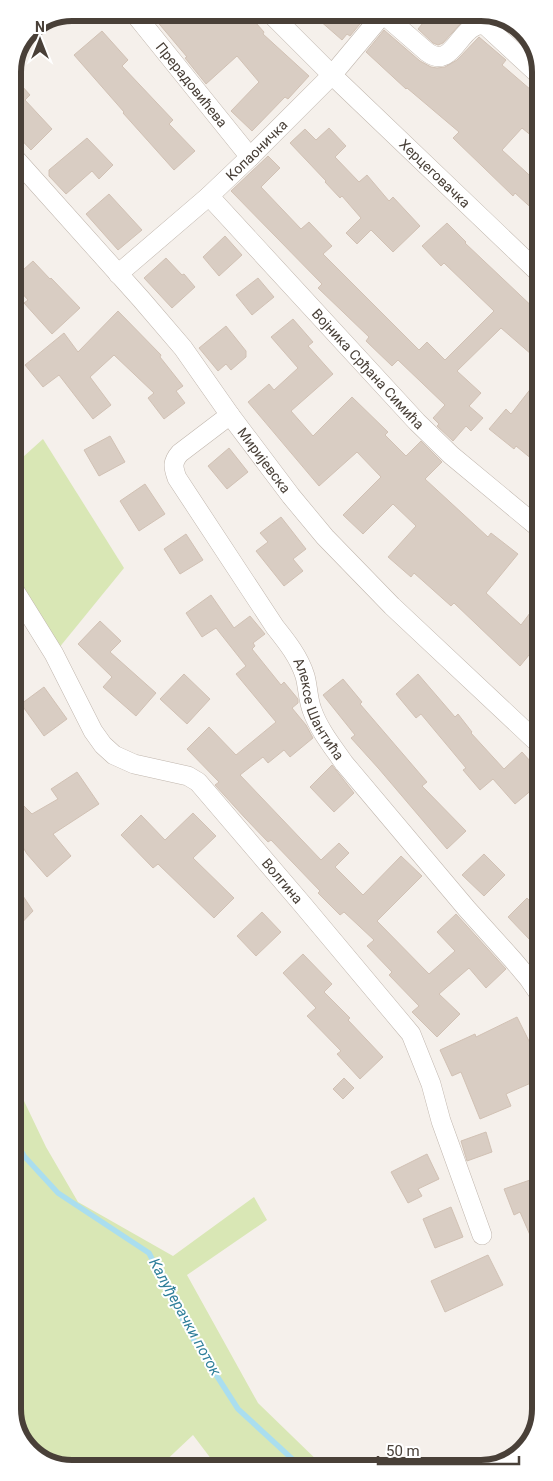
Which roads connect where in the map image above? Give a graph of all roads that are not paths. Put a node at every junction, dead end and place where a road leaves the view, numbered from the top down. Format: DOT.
graph roads {
  1 [pos="141,21"];
  2 [pos="278,21"];
  3 [pos="376,21"];
  4 [pos="392,21"];
  5 [pos="531,68"];
  6 [pos="332,75"];
  7 [pos="250,156"];
  8 [pos="21,164"];
  9 [pos="209,196"];
  10 [pos="532,265"];
  11 [pos="118,274"];
  12 [pos="230,415"];
  13 [pos="532,522"];
  14 [pos="21,601"];
  15 [pos="532,737"];
  16 [pos="532,984"];
  17 [pos="482,1235"];
  1 -- 7 [label="street, Прерадовићева"];
  2 -- 6 [label="street, Херцеговачка"];
  3 -- 6 [label="street, Копаоничка"];
  4 -- 5 [label="street, Копаоничка"];
  6 -- 7 [label="street, Копаоничка"];
  6 -- 10 [label="street, Херцеговачка"];
  7 -- 9 [label="street, Копаоничка"];
  8 -- 11 [label="street, Миријевска"];
  9 -- 11 [label="street, Копаоничка"];
  9 -- 13 [label="street, Војника Срђана Симића"];
  11 -- 12 [label="street, Миријевска"];
  12 -- 15 [label="street, Миријевска"];
  12 -- 16 [label="street, Алексе Шантића"];
  14 -- 17 [label="street, Волгина"];
}
